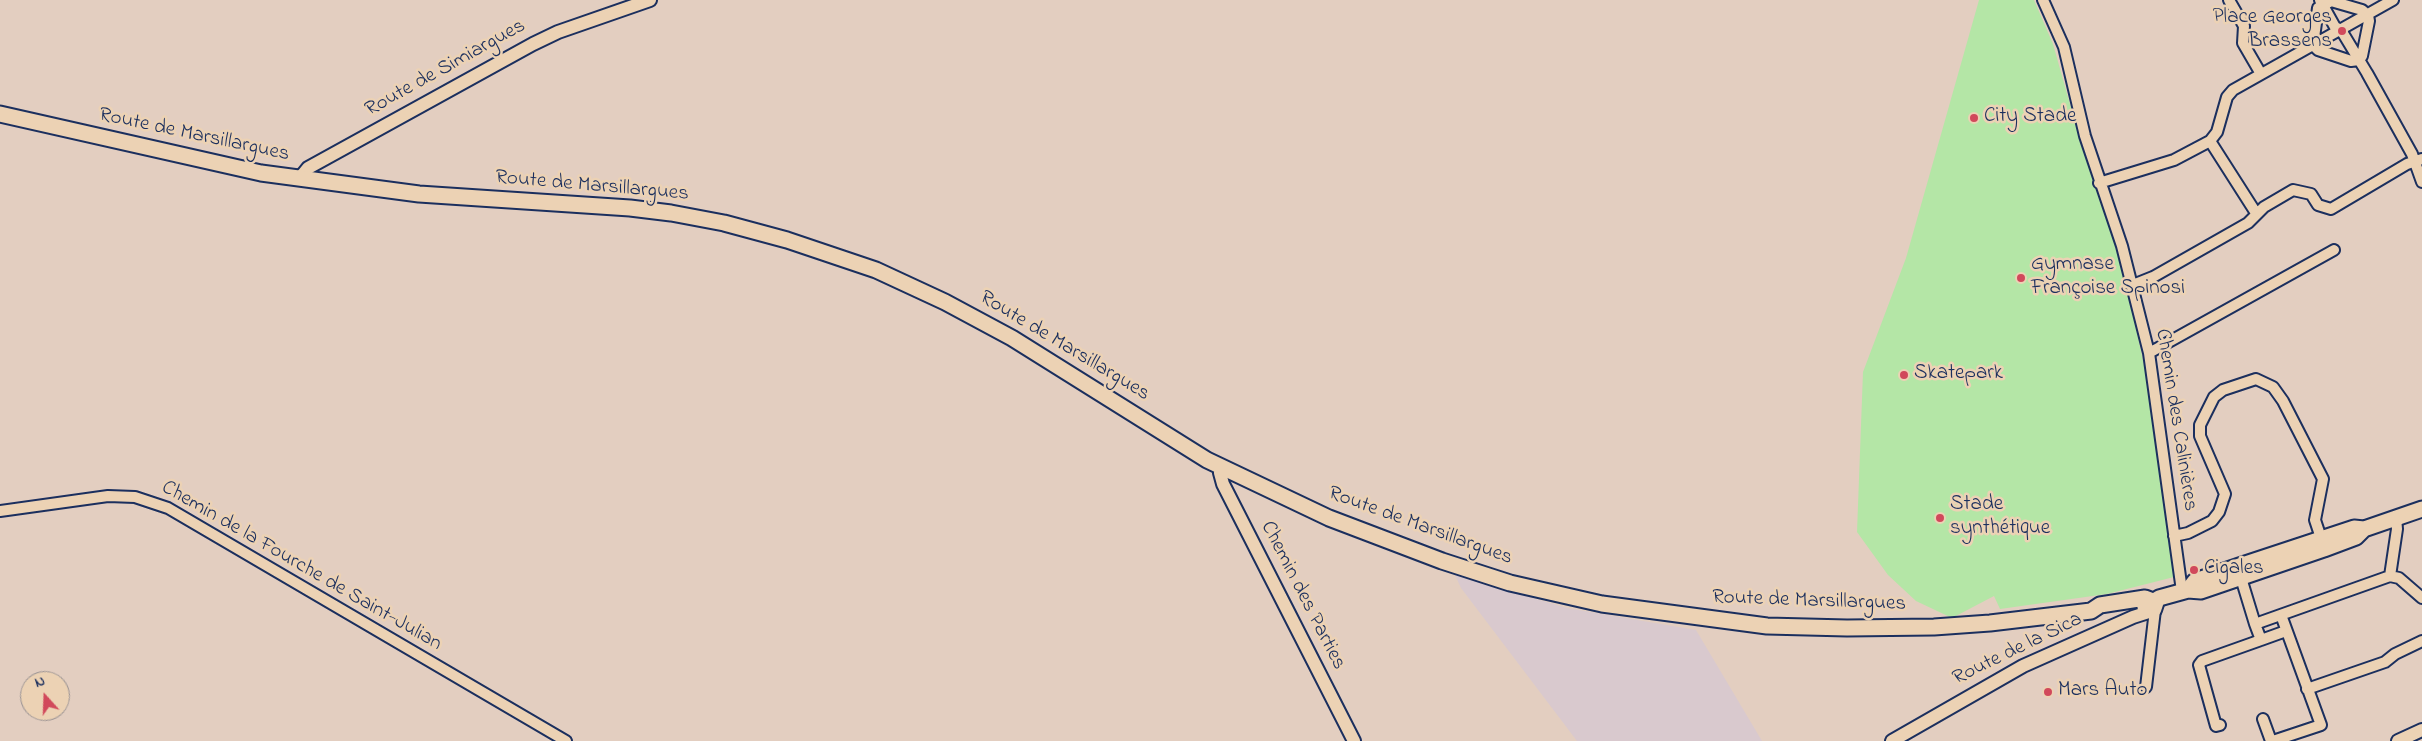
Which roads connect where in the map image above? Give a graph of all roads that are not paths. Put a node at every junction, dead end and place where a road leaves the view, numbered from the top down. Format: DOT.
graph roads {
  1 [pos="650,0"];
  2 [pos="2043,0"];
  3 [pos="2229,0"];
  4 [pos="2393,0"];
  5 [pos="2321,2"];
  6 [pos="2368,15"];
  7 [pos="2341,30"];
  8 [pos="2313,45"];
  9 [pos="2359,60"];
  10 [pos="2261,74"];
  11 [pos="0,114"];
  12 [pos="2210,140"];
  13 [pos="2419,160"];
  14 [pos="299,179"];
  15 [pos="2422,182"];
  16 [pos="2099,183"];
  17 [pos="2256,213"];
  18 [pos="2334,250"];
  19 [pos="2133,285"];
  20 [pos="2149,353"];
  21 [pos="1221,467"];
  22 [pos="2422,509"];
  23 [pos="0,511"];
  24 [pos="2396,518"];
  25 [pos="2174,536"];
  26 [pos="2322,544"];
  27 [pos="2240,572"];
  28 [pos="2390,576"];
  29 [pos="2185,590"];
  30 [pos="2422,598"];
  31 [pos="2156,603"];
  32 [pos="2281,616"];
  33 [pos="2255,624"];
  34 [pos="2286,631"];
  35 [pos="2261,640"];
  36 [pos="2422,641"];
  37 [pos="2146,687"];
  38 [pos="2307,689"];
  39 [pos="2263,719"];
  40 [pos="2220,725"];
  41 [pos="2422,730"];
  42 [pos="566,741"];
  43 [pos="1354,741"];
  44 [pos="1892,741"];
  45 [pos="2272,741"];
  46 [pos="2398,741"];
  1 -- 14 [label="street, Route de Simiargues"];
  2 -- 16 [label="street, Chemin des Calinières"];
  3 -- 10 [label="street"];
  4 -- 6 [label="street"];
  5 -- 6 [label="street"];
  5 -- 7 [label="street"];
  5 -- 8 [label="street"];
  6 -- 7 [label="street"];
  6 -- 9 [label="street"];
  7 -- 8 [label="street"];
  7 -- 9 [label="street"];
  8 -- 9 [label="street"];
  8 -- 10 [label="street"];
  9 -- 13 [label="street"];
  10 -- 12 [label="street"];
  11 -- 14 [label="main road, Route de Marsillargues"];
  12 -- 16 [label="street"];
  12 -- 17 [label="street"];
  13 -- 15 [label="street"];
  13 -- 17 [label="street"];
  14 -- 21 [label="main road, Route de Marsillargues"];
  16 -- 19 [label="street, Chemin des Calinières"];
  17 -- 19 [label="street"];
  18 -- 20 [label="street"];
  19 -- 20 [label="street, Chemin des Calinières"];
  20 -- 25 [label="street, Chemin des Calinières"];
  21 -- 31 [label="main road, Route de Marsillargues"];
  21 -- 43 [label="street, Chemin des Parties"];
  22 -- 24 [label="main road, Route de Marsillargues"];
  23 -- 42 [label="street, Chemin de la Fourche de Saint-Julian"];
  24 -- 26 [label="main road, Route de Marsillargues"];
  24 -- 28 [label="street"];
  25 -- 26 [label="street"];
  25 -- 29 [label="street, Chemin des Calinières"];
  26 -- 27 [label="main road, Route de Marsillargues"];
  27 -- 29 [label="main road, Route de Marsillargues"];
  27 -- 33 [label="street"];
  28 -- 30 [label="street"];
  28 -- 32 [label="street"];
  29 -- 31 [label="main road, Route de Marsillargues"];
  31 -- 37 [label="street"];
  31 -- 44 [label="street, Route de la Sica"];
  32 -- 33 [label="street"];
  32 -- 34 [label="street"];
  33 -- 35 [label="street"];
  34 -- 35 [label="street"];
  34 -- 38 [label="street"];
  35 -- 40 [label="street"];
  36 -- 38 [label="street"];
  38 -- 45 [label="street"];
  39 -- 45 [label="street"];
  41 -- 46 [label="street"];
}
